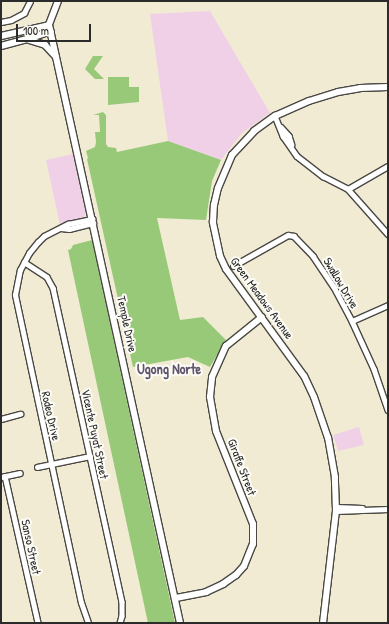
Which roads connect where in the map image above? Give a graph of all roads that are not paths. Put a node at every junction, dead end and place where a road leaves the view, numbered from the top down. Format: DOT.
graph roads {
  1 [pos="30,1"];
  2 [pos="58,1"];
  3 [pos="1,22"];
  4 [pos="50,28"];
  5 [pos="1,36"];
  6 [pos="28,39"];
  7 [pos="1,46"];
  8 [pos="58,62"];
  9 [pos="388,87"];
  10 [pos="275,116"];
  11 [pos="388,166"];
  12 [pos="348,189"];
  13 [pos="93,221"];
  14 [pos="388,234"];
  15 [pos="24,262"];
  16 [pos="233,266"];
  17 [pos="388,305"];
  18 [pos="262,317"];
  19 [pos="352,320"];
  20 [pos="388,410"];
  21 [pos="20,414"];
  22 [pos="1,419"];
  23 [pos="90,456"];
  24 [pos="52,464"];
  25 [pos="37,467"];
  26 [pos="20,473"];
  27 [pos="3,477"];
  28 [pos="336,509"];
  29 [pos="388,509"];
  30 [pos="176,598"];
  31 [pos="38,623"];
  32 [pos="88,623"];
  33 [pos="120,623"];
  34 [pos="180,623"];
  35 [pos="323,623"];
  1 -- 3 [label="street"];
  2 -- 4 [label="street"];
  4 -- 5 [label="street"];
  4 -- 6 [label="street"];
  4 -- 8 [label="street, Temple Drive"];
  6 -- 7 [label="street"];
  6 -- 8 [label="street"];
  8 -- 13 [label="street, Temple Drive"];
  9 -- 10 [label="street, Green Meadows Avenue"];
  10 -- 12 [label="street"];
  10 -- 18 [label="street, Green Meadows Avenue"];
  11 -- 12 [label="street"];
  12 -- 14 [label="street"];
  13 -- 15 [label="street, Rodeo Drive"];
  13 -- 30 [label="street, Temple Drive"];
  15 -- 23 [label="street, Vicente Puyat Street"];
  15 -- 24 [label="street, Rodeo Drive"];
  16 -- 19 [label="street, Swallow Drive"];
  17 -- 19 [label="street"];
  18 -- 28 [label="street, Green Meadows Avenue"];
  18 -- 30 [label="street, Giraffe Street"];
  19 -- 20 [label="street, Swallow Drive"];
  21 -- 22 [label="street"];
  23 -- 24 [label="street"];
  23 -- 33 [label="street, Vicente Puyat Street"];
  24 -- 25 [label="street"];
  24 -- 32 [label="street, Rodeo Drive"];
  26 -- 27 [label="street"];
  27 -- 31 [label="street, Sanso Street"];
  28 -- 29 [label="street"];
  28 -- 35 [label="street, Green Meadows Avenue"];
  30 -- 34 [label="street, Temple Drive"];
}
